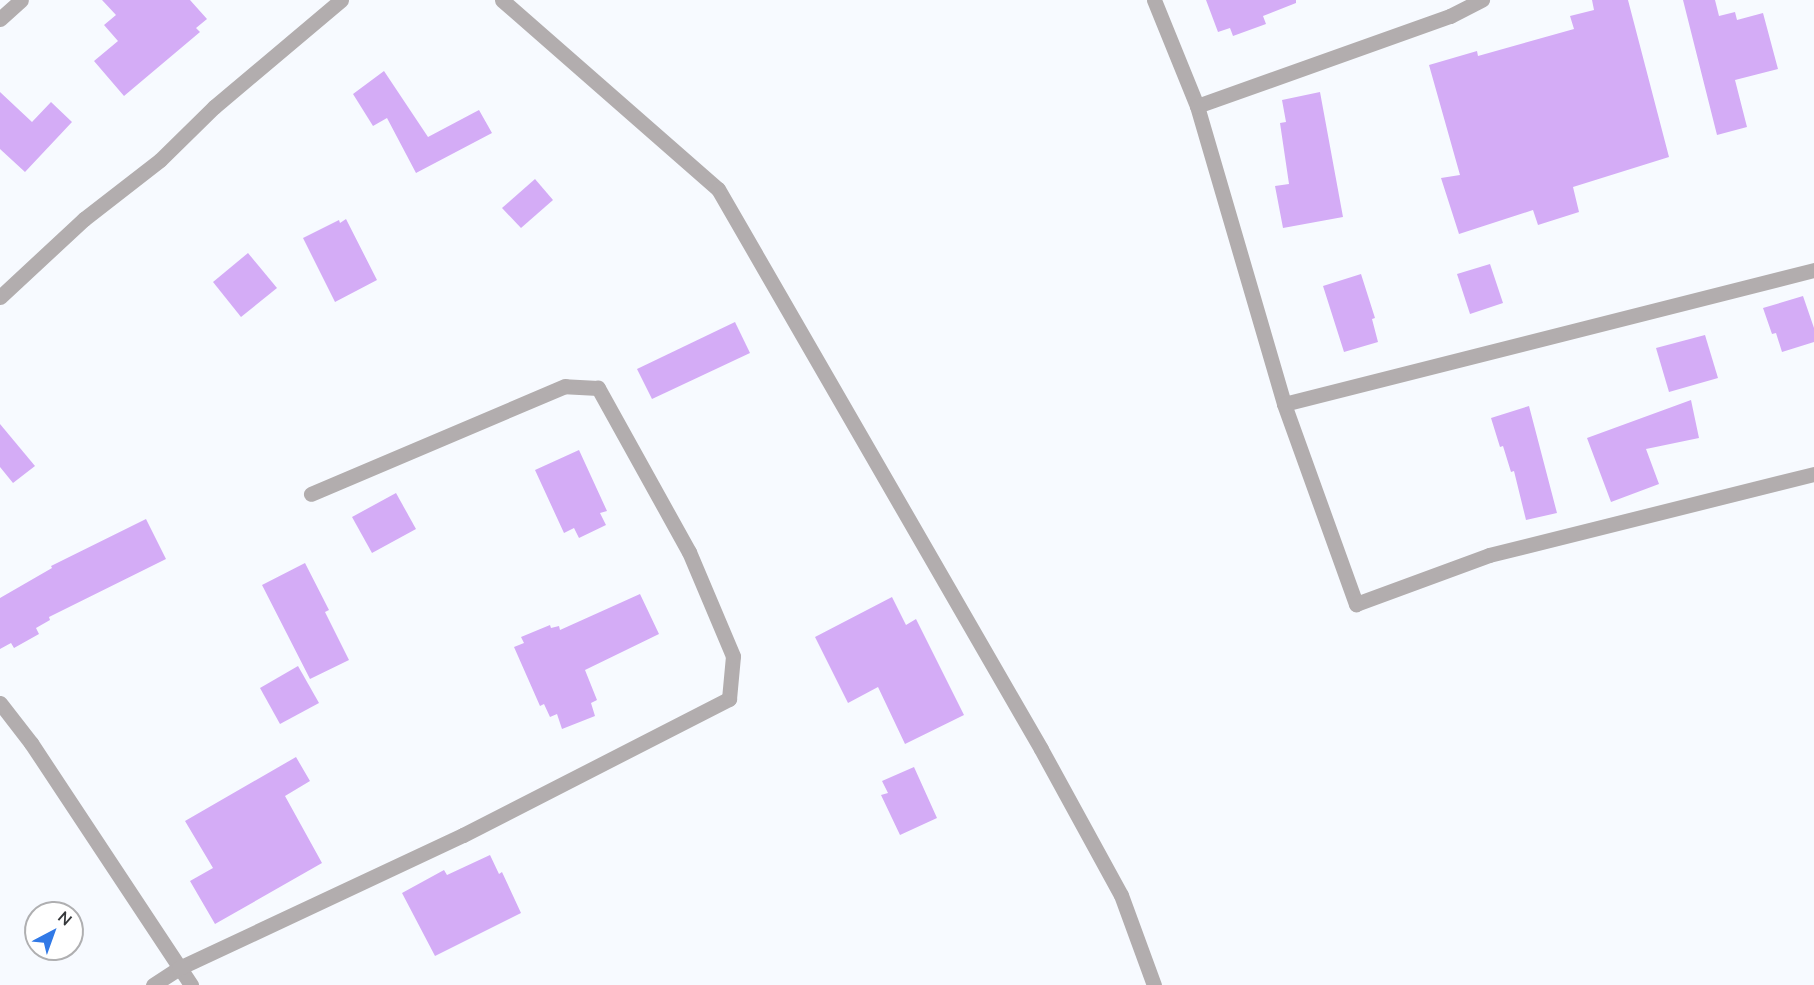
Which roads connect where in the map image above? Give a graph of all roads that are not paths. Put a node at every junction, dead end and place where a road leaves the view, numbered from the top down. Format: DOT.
graph roads {
  1 [pos="21,0"];
  2 [pos="341,0"];
  3 [pos="502,0"];
  4 [pos="1154,0"];
  5 [pos="1482,0"];
  6 [pos="0,19"];
  7 [pos="1197,106"];
  8 [pos="1814,270"];
  9 [pos="0,297"];
  10 [pos="1284,404"];
  11 [pos="1814,474"];
  12 [pos="311,494"];
  13 [pos="0,703"];
  14 [pos="179,968"];
  15 [pos="153,985"];
  16 [pos="191,985"];
  17 [pos="1154,985"];
  1 -- 6 [label="street"];
  2 -- 9 [label="street"];
  3 -- 17 [label="street"];
  4 -- 7 [label="street"];
  5 -- 7 [label="street"];
  7 -- 10 [label="street"];
  8 -- 10 [label="street"];
  10 -- 11 [label="street"];
  12 -- 14 [label="street"];
  13 -- 14 [label="street"];
  14 -- 15 [label="street"];
  14 -- 16 [label="street"];
}
